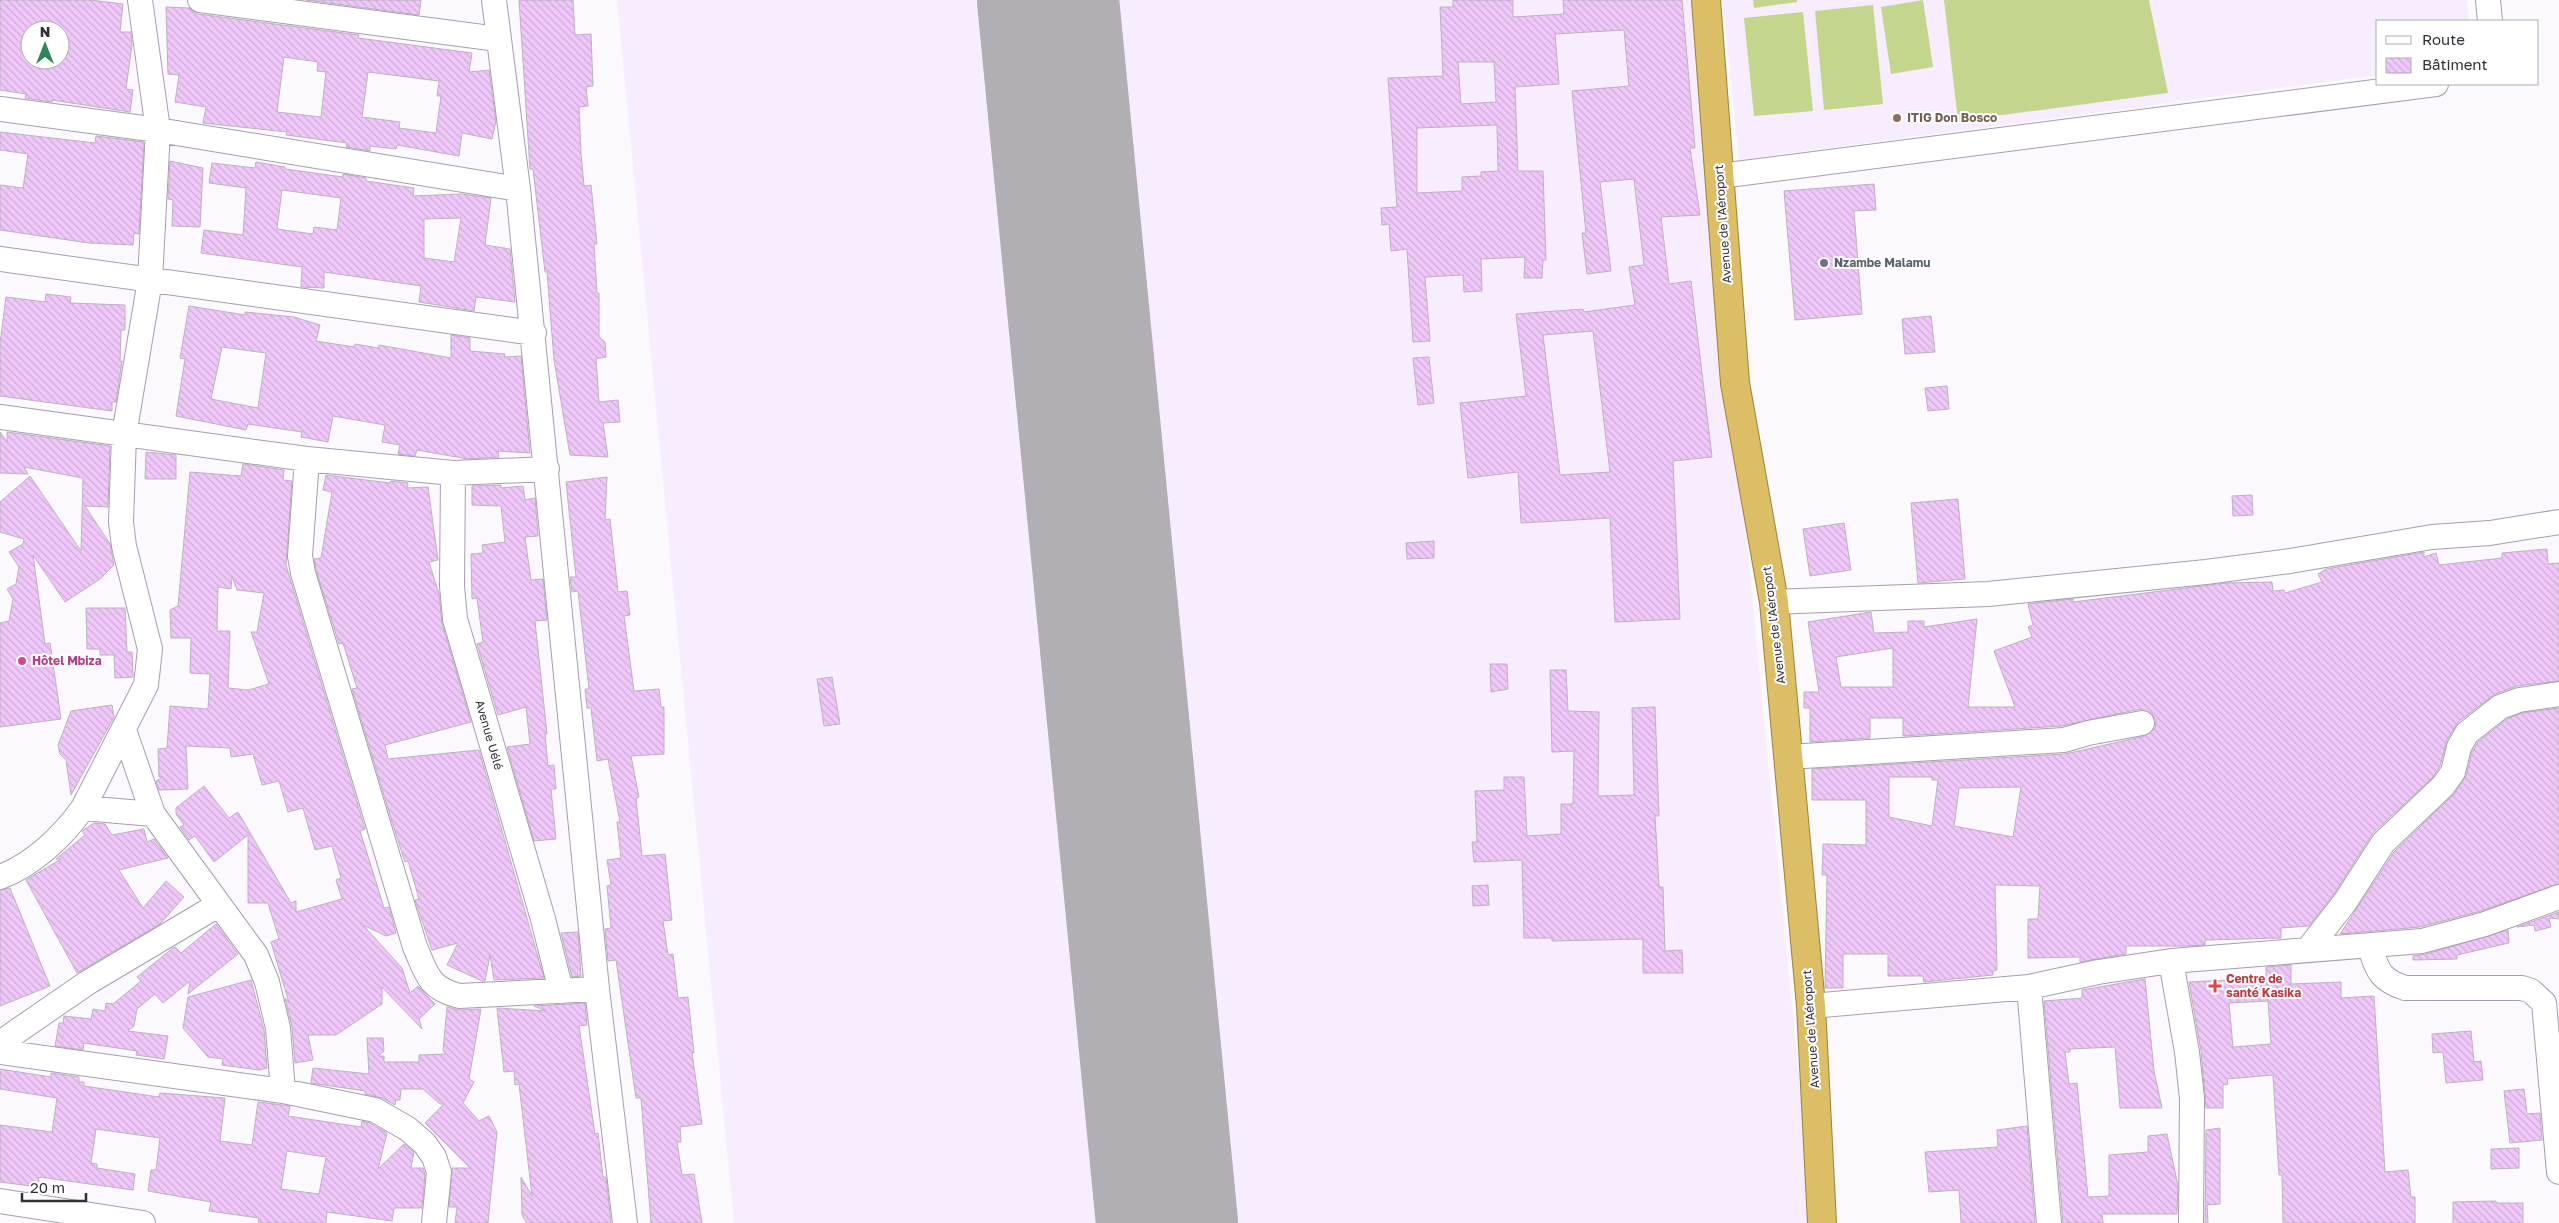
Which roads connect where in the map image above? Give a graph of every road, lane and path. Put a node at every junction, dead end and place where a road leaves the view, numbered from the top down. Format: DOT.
graph roads {
  1 [pos="140,0"];
  2 [pos="200,0"];
  3 [pos="494,0"];
  4 [pos="1706,0"];
  5 [pos="2488,0"];
  6 [pos="2490,20"];
  7 [pos="498,39"];
  8 [pos="2428,85"];
  9 [pos="0,109"];
  10 [pos="158,130"];
  11 [pos="1720,176"];
  12 [pos="518,189"];
  13 [pos="0,259"];
  14 [pos="150,280"];
  15 [pos="534,334"];
  16 [pos="0,417"];
  17 [pos="124,434"];
  18 [pos="307,459"];
  19 [pos="547,469"];
  20 [pos="453,473"];
  21 [pos="2559,522"];
  22 [pos="1774,602"];
  23 [pos="2559,694"];
  24 [pos="2142,724"];
  25 [pos="124,730"];
  26 [pos="1788,757"];
  27 [pos="83,808"];
  28 [pos="153,814"];
  29 [pos="0,877"];
  30 [pos="2559,897"];
  31 [pos="218,905"];
  32 [pos="2369,944"];
  33 [pos="2310,948"];
  34 [pos="2172,961"];
  35 [pos="2029,986"];
  36 [pos="597,989"];
  37 [pos="561,991"];
  38 [pos="1811,1006"];
  39 [pos="0,1043"];
  40 [pos="0,1052"];
  41 [pos="283,1091"];
  42 [pos="2559,1172"];
  43 [pos="0,1201"];
  44 [pos="143,1223"];
  45 [pos="434,1223"];
  46 [pos="625,1223"];
  47 [pos="1822,1223"];
  48 [pos="2049,1223"];
  49 [pos="2191,1223"];
  1 -- 10 [label="street"];
  2 -- 7 [label="street"];
  3 -- 7 [label="street"];
  4 -- 11 [label="highway, Avenue de l'Aéroport"];
  5 -- 6 [label="street"];
  7 -- 12 [label="street"];
  8 -- 11 [label="street"];
  9 -- 10 [label="street"];
  10 -- 12 [label="street"];
  10 -- 14 [label="street"];
  11 -- 22 [label="highway, Avenue de l'Aéroport"];
  12 -- 15 [label="street"];
  13 -- 14 [label="street"];
  14 -- 15 [label="street"];
  14 -- 17 [label="street"];
  15 -- 19 [label="street"];
  16 -- 17 [label="street"];
  17 -- 18 [label="street"];
  17 -- 25 [label="street"];
  18 -- 20 [label="street"];
  18 -- 37 [label="street"];
  19 -- 20 [label="street"];
  19 -- 36 [label="street"];
  20 -- 37 [label="street, Avenue Uélé"];
  21 -- 22 [label="street"];
  22 -- 26 [label="highway, Avenue de l'Aéroport"];
  23 -- 33 [label="street"];
  24 -- 26 [label="street"];
  25 -- 27 [label="street"];
  25 -- 28 [label="street"];
  26 -- 38 [label="highway, Avenue de l'Aéroport"];
  27 -- 28 [label="street"];
  27 -- 29 [label="street"];
  28 -- 31 [label="street"];
  30 -- 32 [label="street"];
  31 -- 39 [label="street"];
  31 -- 41 [label="street"];
  32 -- 33 [label="street"];
  32 -- 42 [label="street"];
  33 -- 34 [label="street"];
  34 -- 35 [label="street"];
  34 -- 49 [label="street"];
  35 -- 38 [label="street"];
  35 -- 48 [label="street"];
  36 -- 37 [label="street"];
  36 -- 46 [label="street"];
  38 -- 47 [label="highway, Avenue de l'Aéroport"];
  40 -- 41 [label="street"];
  41 -- 45 [label="street"];
  43 -- 44 [label="street"];
}
